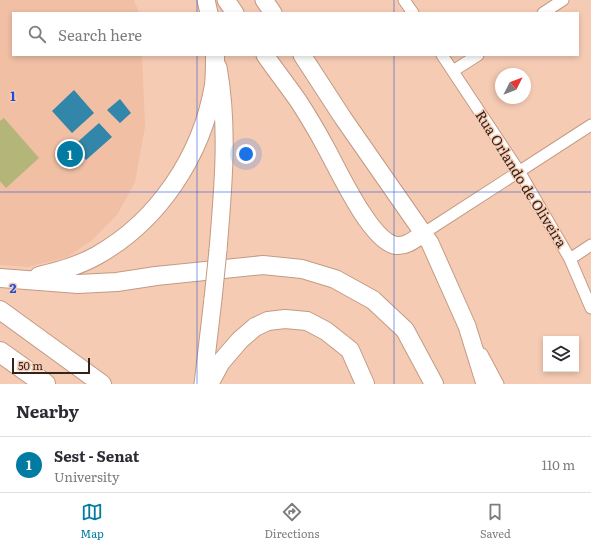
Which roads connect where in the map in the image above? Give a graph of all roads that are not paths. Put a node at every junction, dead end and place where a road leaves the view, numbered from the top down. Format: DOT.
graph roads {
  1 [pos="206,0"];
  2 [pos="226,0"];
  3 [pos="264,0"];
  4 [pos="404,0"];
  5 [pos="563,0"];
  6 [pos="208,12"];
  7 [pos="234,12"];
  8 [pos="272,12"];
  9 [pos="412,12"];
  10 [pos="545,12"];
  11 [pos="216,56"];
  12 [pos="216,56"];
  13 [pos="266,56"];
  14 [pos="303,56"];
  15 [pos="443,56"];
  16 [pos="476,56"];
  17 [pos="453,71"];
  18 [pos="591,125"];
  19 [pos="519,171"];
  20 [pos="424,233"];
  21 [pos="591,245"];
  22 [pos="570,259"];
  23 [pos="0,277"];
  24 [pos="591,308"];
  25 [pos="0,310"];
  26 [pos="467,326"];
  27 [pos="0,352"];
  28 [pos="46,384"];
  29 [pos="102,384"];
  30 [pos="203,384"];
  31 [pos="209,384"];
  32 [pos="365,384"];
  33 [pos="434,384"];
  34 [pos="486,384"];
  35 [pos="498,384"];
  1 -- 6 [label="main road"];
  2 -- 7 [label="main road"];
  3 -- 8 [label="main road"];
  4 -- 9 [label="street"];
  5 -- 10 [label="street"];
  11 -- 30 [label="main road, bridge"];
  12 -- 23 [label="highway"];
  13 -- 20 [label="main road"];
  14 -- 20 [label="main road"];
  15 -- 17 [label="street, Rua Orlando de Oliveira"];
  16 -- 17 [label="street"];
  17 -- 19 [label="street, Rua Orlando de Oliveira"];
  18 -- 19 [label="street"];
  19 -- 20 [label="street"];
  19 -- 22 [label="street, Rua Orlando de Oliveira"];
  20 -- 26 [label="main road"];
  21 -- 22 [label="street"];
  22 -- 24 [label="street, Rua Orlando de Oliveira"];
  23 -- 33 [label="highway"];
  25 -- 29 [label="highway"];
  26 -- 34 [label="main road"];
  26 -- 35 [label="street"];
  27 -- 28 [label="highway"];
  31 -- 32 [label="highway"];
}
